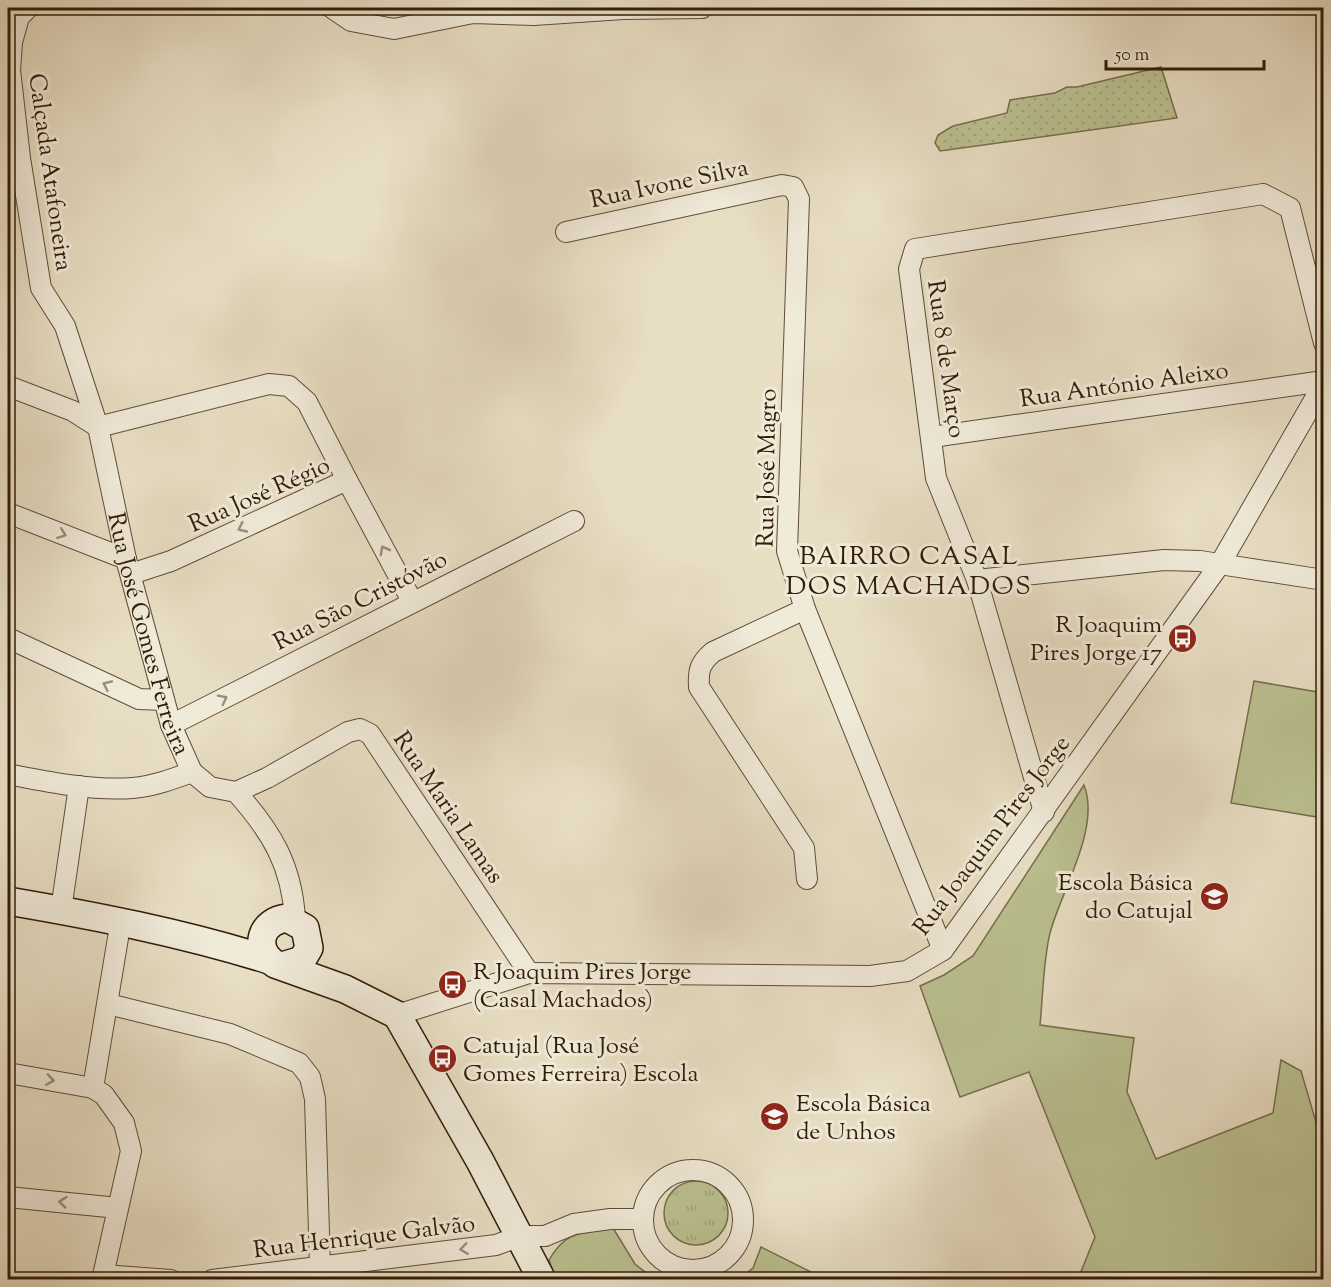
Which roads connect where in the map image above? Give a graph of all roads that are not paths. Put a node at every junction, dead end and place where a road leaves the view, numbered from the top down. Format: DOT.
graph roads {
  1 [pos="28,8"];
  2 [pos="332,8"];
  3 [pos="624,8"];
  4 [pos="702,8"];
  5 [pos="474,10"];
  6 [pos="782,184"];
  7 [pos="566,232"];
  8 [pos="54,308"];
  9 [pos="1323,343"];
  10 [pos="1323,382"];
  11 [pos="8,386"];
  12 [pos="98,427"];
  13 [pos="932,437"];
  14 [pos="347,480"];
  15 [pos="8,513"];
  16 [pos="574,521"];
  17 [pos="1220,564"];
  18 [pos="128,567"];
  19 [pos="977,580"];
  20 [pos="1323,580"];
  21 [pos="412,601"];
  22 [pos="805,609"];
  23 [pos="8,638"];
  24 [pos="163,700"];
  25 [pos="171,725"];
  26 [pos="192,772"];
  27 [pos="8,774"];
  28 [pos="79,786"];
  29 [pos="237,792"];
  30 [pos="1044,812"];
  31 [pos="807,879"];
  32 [pos="8,901"];
  33 [pos="61,910"];
  34 [pos="122,920"];
  35 [pos="295,920"];
  36 [pos="263,933"];
  37 [pos="211,942"];
  38 [pos="309,948"];
  39 [pos="943,950"];
  40 [pos="275,963"];
  41 [pos="529,973"];
  42 [pos="345,989"];
  43 [pos="108,1004"];
  44 [pos="397,1015"];
  45 [pos="8,1073"];
  46 [pos="93,1088"];
  47 [pos="8,1197"];
  48 [pos="118,1208"];
  49 [pos="643,1219"];
  50 [pos="520,1236"];
  51 [pos="320,1267"];
  52 [pos="103,1277"];
  53 [pos="171,1280"];
  54 [pos="212,1280"];
  55 [pos="542,1280"];
  1 -- 8 [label="street, Calçada Atafoneira"];
  2 -- 5 [label="street"];
  3 -- 4 [label="street"];
  3 -- 5 [label="street"];
  6 -- 7 [label="street, Rua Ivone Silva"];
  6 -- 22 [label="street, Rua José Magro"];
  8 -- 12 [label="street, Rua José Gomes Ferreira"];
  9 -- 13 [label="street, Rua 8 de Março"];
  10 -- 13 [label="street, Rua António Aleixo"];
  10 -- 17 [label="street, Rua Joaquim Pires Jorge"];
  11 -- 12 [label="street"];
  12 -- 14 [label="street"];
  12 -- 18 [label="street, Rua José Gomes Ferreira"];
  13 -- 19 [label="street, Rua 8 de Março"];
  14 -- 18 [label="street, Rua José Régio, one-way"];
  21 -- 14 [label="street, Rua José Régio, one-way"];
  15 -- 18 [label="street, one-way"];
  16 -- 21 [label="street, Rua São Cristóvão"];
  17 -- 19 [label="street"];
  17 -- 20 [label="street"];
  17 -- 30 [label="street, Rua Joaquim Pires Jorge"];
  18 -- 24 [label="street, Rua José Gomes Ferreira"];
  19 -- 30 [label="street, Rua 8 de Março"];
  25 -- 21 [label="street, Rua São Cristóvão, one-way"];
  22 -- 31 [label="street"];
  22 -- 39 [label="street, Rua José Magro"];
  24 -- 23 [label="street, one-way"];
  24 -- 25 [label="street, Rua José Gomes Ferreira"];
  25 -- 26 [label="street, Rua José Gomes Ferreira"];
  26 -- 28 [label="street"];
  26 -- 29 [label="street, Rua José Gomes Ferreira"];
  27 -- 28 [label="street"];
  28 -- 33 [label="street"];
  29 -- 35 [label="street"];
  29 -- 41 [label="street, Rua Maria Lamas"];
  30 -- 39 [label="street, Rua Joaquim Pires Jorge"];
  32 -- 33 [label="street"];
  33 -- 34 [label="street"];
  34 -- 37 [label="street"];
  34 -- 43 [label="street"];
  35 -- 36 [label="street"];
  35 -- 38 [label="street"];
  36 -- 37 [label="street"];
  36 -- 40 [label="street"];
  37 -- 40 [label="street"];
  38 -- 40 [label="street"];
  38 -- 42 [label="street"];
  39 -- 41 [label="street, Rua Joaquim Pires Jorge"];
  40 -- 42 [label="street"];
  41 -- 44 [label="street, Rua Joaquim Pires Jorge"];
  42 -- 44 [label="street"];
  43 -- 46 [label="street"];
  43 -- 51 [label="street"];
  44 -- 50 [label="street"];
  45 -- 46 [label="street, one-way"];
  46 -- 48 [label="street"];
  48 -- 47 [label="street, one-way"];
  48 -- 52 [label="street"];
  49 -- 49 [label="street"];
  49 -- 50 [label="street, Rua Henrique Galvão"];
  50 -- 51 [label="street, Rua Henrique Galvão, one-way"];
  50 -- 55 [label="street"];
  51 -- 54 [label="street, Rua Henrique Galvão"];
  52 -- 53 [label="street"];
}
